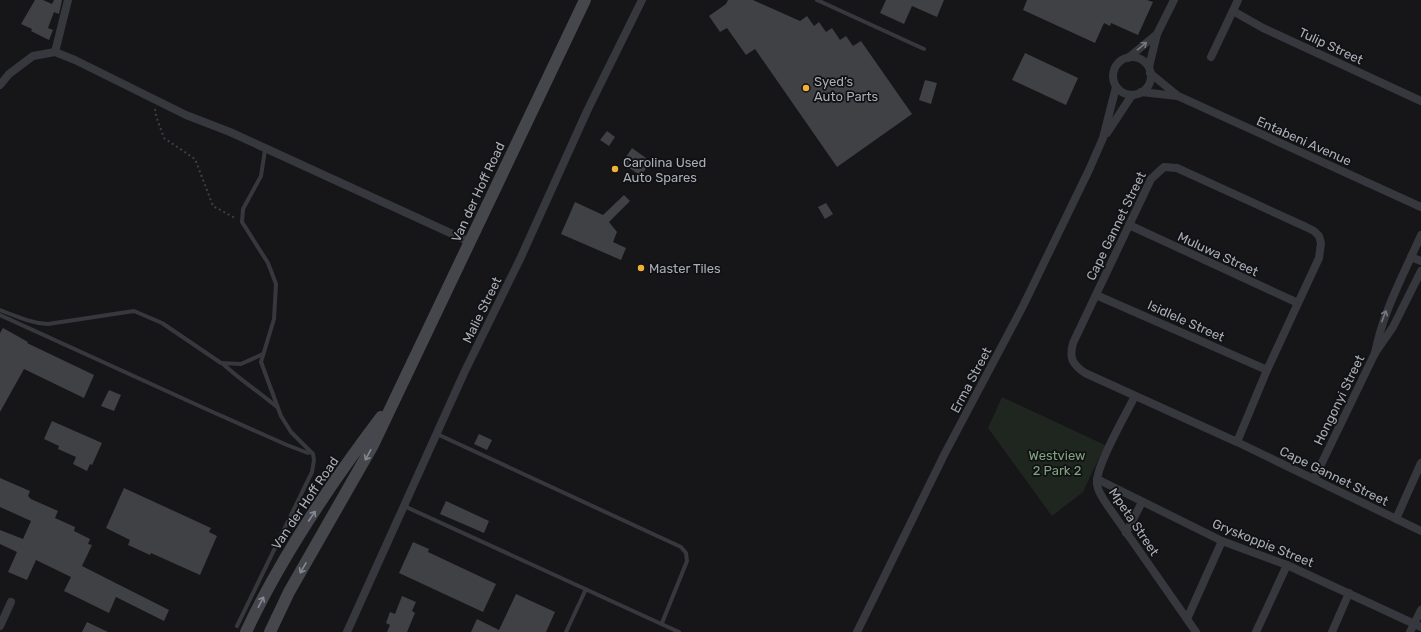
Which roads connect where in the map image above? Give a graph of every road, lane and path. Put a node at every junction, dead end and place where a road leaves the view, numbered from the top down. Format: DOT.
graph roads {
  1 [pos="68,0"];
  2 [pos="585,0"];
  3 [pos="642,0"];
  4 [pos="817,0"];
  5 [pos="1174,0"];
  6 [pos="1238,0"];
  7 [pos="1233,11"];
  8 [pos="1157,34"];
  9 [pos="924,49"];
  10 [pos="55,52"];
  11 [pos="1211,57"];
  12 [pos="1128,58"];
  13 [pos="1149,70"];
  14 [pos="0,84"];
  15 [pos="1116,87"];
  16 [pos="1141,92"];
  17 [pos="1132,95"];
  18 [pos="1178,96"];
  19 [pos="154,100"];
  20 [pos="1421,101"];
  21 [pos="1103,138"];
  22 [pos="265,150"];
  23 [pos="1421,207"];
  24 [pos="242,222"];
  25 [pos="1129,226"];
  26 [pos="1421,234"];
  27 [pos="470,242"];
  28 [pos="1411,257"];
  29 [pos="1421,261"];
  30 [pos="1421,271"];
  31 [pos="1399,284"];
  32 [pos="1412,290"];
  33 [pos="1096,295"];
  34 [pos="1298,303"];
  35 [pos="0,310"];
  36 [pos="0,315"];
  37 [pos="263,354"];
  38 [pos="1374,354"];
  39 [pos="221,363"];
  40 [pos="1267,370"];
  41 [pos="398,395"];
  42 [pos="1135,396"];
  43 [pos="277,407"];
  44 [pos="437,434"];
  45 [pos="1237,442"];
  46 [pos="313,454"];
  47 [pos="1421,463"];
  48 [pos="1097,479"];
  49 [pos="1314,479"];
  50 [pos="1142,502"];
  51 [pos="404,506"];
  52 [pos="1396,519"];
  53 [pos="1421,531"];
  54 [pos="1126,533"];
  55 [pos="1222,541"];
  56 [pos="1287,565"];
  57 [pos="586,590"];
  58 [pos="1349,594"];
  59 [pos="11,602"];
  60 [pos="1421,610"];
  61 [pos="1187,619"];
  62 [pos="662,623"];
  63 [pos="0,626"];
  64 [pos="1418,626"];
  65 [pos="244,630"];
  66 [pos="270,632"];
  67 [pos="347,632"];
  68 [pos="566,632"];
  69 [pos="679,632"];
  70 [pos="857,632"];
  71 [pos="1196,632"];
  72 [pos="1256,632"];
  73 [pos="1332,632"];
  74 [pos="1410,632"];
  1 -- 10 [label="street"];
  2 -- 27 [label="main road, Van der Hoff Road"];
  3 -- 44 [label="street, Malie Street"];
  4 -- 9 [label="lane"];
  5 -- 8 [label="street"];
  6 -- 7 [label="street"];
  7 -- 11 [label="street"];
  7 -- 20 [label="street, Tulip Street"];
  12 -- 8 [label="street, one-way"];
  8 -- 13 [label="street"];
  10 -- 14 [label="street"];
  10 -- 19 [label="street"];
  12 -- 13 [label="street"];
  12 -- 15 [label="street"];
  13 -- 16 [label="street"];
  13 -- 18 [label="street, Entabeni Avenue"];
  15 -- 17 [label="street"];
  15 -- 21 [label="street, Erma Street"];
  16 -- 17 [label="street"];
  16 -- 18 [label="street, Entabeni Avenue"];
  17 -- 21 [label="street, Erma Street"];
  18 -- 23 [label="street, Entabeni Avenue"];
  19 -- 22 [label="street"];
  19 -- 24 [label="path"];
  21 -- 70 [label="street, Erma Street"];
  22 -- 24 [label="lane"];
  22 -- 27 [label="street"];
  24 -- 37 [label="lane"];
  25 -- 33 [label="street, Cape Gannet Street"];
  25 -- 34 [label="street, Muluwa Street"];
  25 -- 34 [label="street, Cape Gannet Street"];
  26 -- 28 [label="street, Hongonyi Street"];
  27 -- 41 [label="main road, Van der Hoff Road"];
  28 -- 29 [label="street"];
  28 -- 31 [label="street, Hongonyi Street"];
  30 -- 32 [label="street, Hongonyi Street"];
  31 -- 32 [label="street"];
  38 -- 31 [label="street, Hongonyi Street, one-way"];
  32 -- 38 [label="street, Hongonyi Street"];
  33 -- 40 [label="street, Isidlele Street"];
  33 -- 42 [label="street, Cape Gannet Street"];
  34 -- 40 [label="street, Cape Gannet Street"];
  35 -- 39 [label="lane"];
  36 -- 46 [label="lane"];
  37 -- 39 [label="lane"];
  37 -- 43 [label="lane"];
  38 -- 49 [label="street, Hongonyi Street"];
  39 -- 43 [label="lane"];
  40 -- 45 [label="street, Cape Gannet Street"];
  65 -- 41 [label="main road, Van der Hoff Road, one-way"];
  41 -- 66 [label="main road, Van der Hoff Road, one-way"];
  42 -- 45 [label="street, Cape Gannet Street"];
  42 -- 48 [label="street, Mpeta Street"];
  43 -- 46 [label="lane"];
  44 -- 51 [label="street, Malie Street"];
  44 -- 62 [label="lane"];
  45 -- 49 [label="street, Cape Gannet Street"];
  46 -- 65 [label="lane"];
  47 -- 52 [label="street"];
  48 -- 50 [label="street, Gryskoppie Street"];
  48 -- 54 [label="street, Mpeta Street"];
  49 -- 52 [label="street, Cape Gannet Street"];
  50 -- 54 [label="street"];
  50 -- 55 [label="street, Gryskoppie Street"];
  51 -- 57 [label="lane"];
  51 -- 67 [label="street, Malie Street"];
  52 -- 53 [label="street, Cape Gannet Street"];
  54 -- 61 [label="street, Mpeta Street"];
  55 -- 56 [label="street, Gryskoppie Street"];
  55 -- 61 [label="street"];
  56 -- 58 [label="street, Gryskoppie Street"];
  56 -- 72 [label="street"];
  57 -- 62 [label="lane"];
  57 -- 68 [label="lane"];
  58 -- 64 [label="street, Gryskoppie Street"];
  58 -- 73 [label="street"];
  59 -- 63 [label="street"];
  60 -- 64 [label="street"];
  61 -- 71 [label="street, Mpeta Street"];
  62 -- 69 [label="lane"];
  64 -- 74 [label="street"];
}
